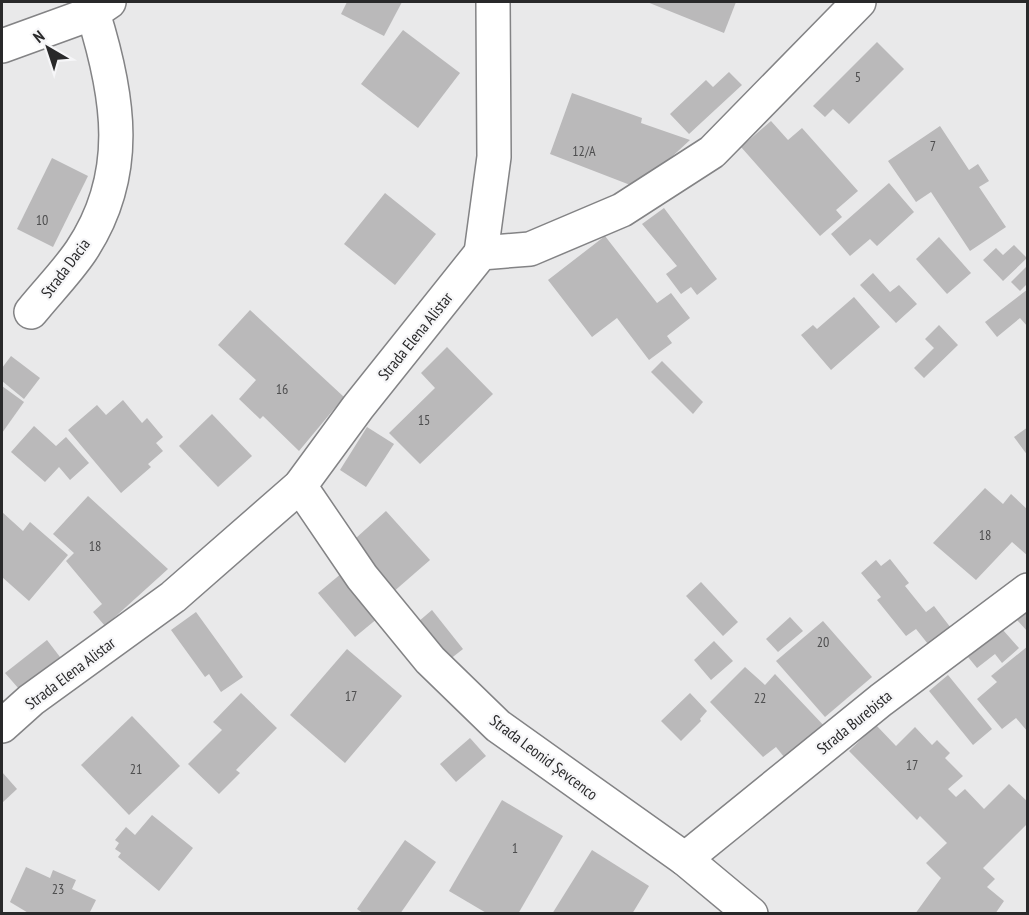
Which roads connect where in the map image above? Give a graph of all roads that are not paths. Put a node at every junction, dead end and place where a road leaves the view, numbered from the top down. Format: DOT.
graph roads {
  1 [pos="492,2"];
  2 [pos="859,2"];
  3 [pos="101,7"];
  4 [pos="2,46"];
  5 [pos="482,253"];
  6 [pos="31,312"];
  7 [pos="300,486"];
  8 [pos="1028,590"];
  9 [pos="2,726"];
  10 [pos="685,859"];
  11 [pos="751,914"];
  1 -- 5 [label="street"];
  2 -- 5 [label="street"];
  3 -- 4 [label="street, Strada Dacia"];
  3 -- 6 [label="street, Strada Dacia"];
  5 -- 7 [label="street, Strada Elena Alistar"];
  7 -- 9 [label="street, Strada Elena Alistar"];
  7 -- 10 [label="street, Strada Leonid Șevcenco"];
  8 -- 10 [label="street, Strada Burebista"];
  10 -- 11 [label="street, Strada Leonid Șevcenco"];
}
